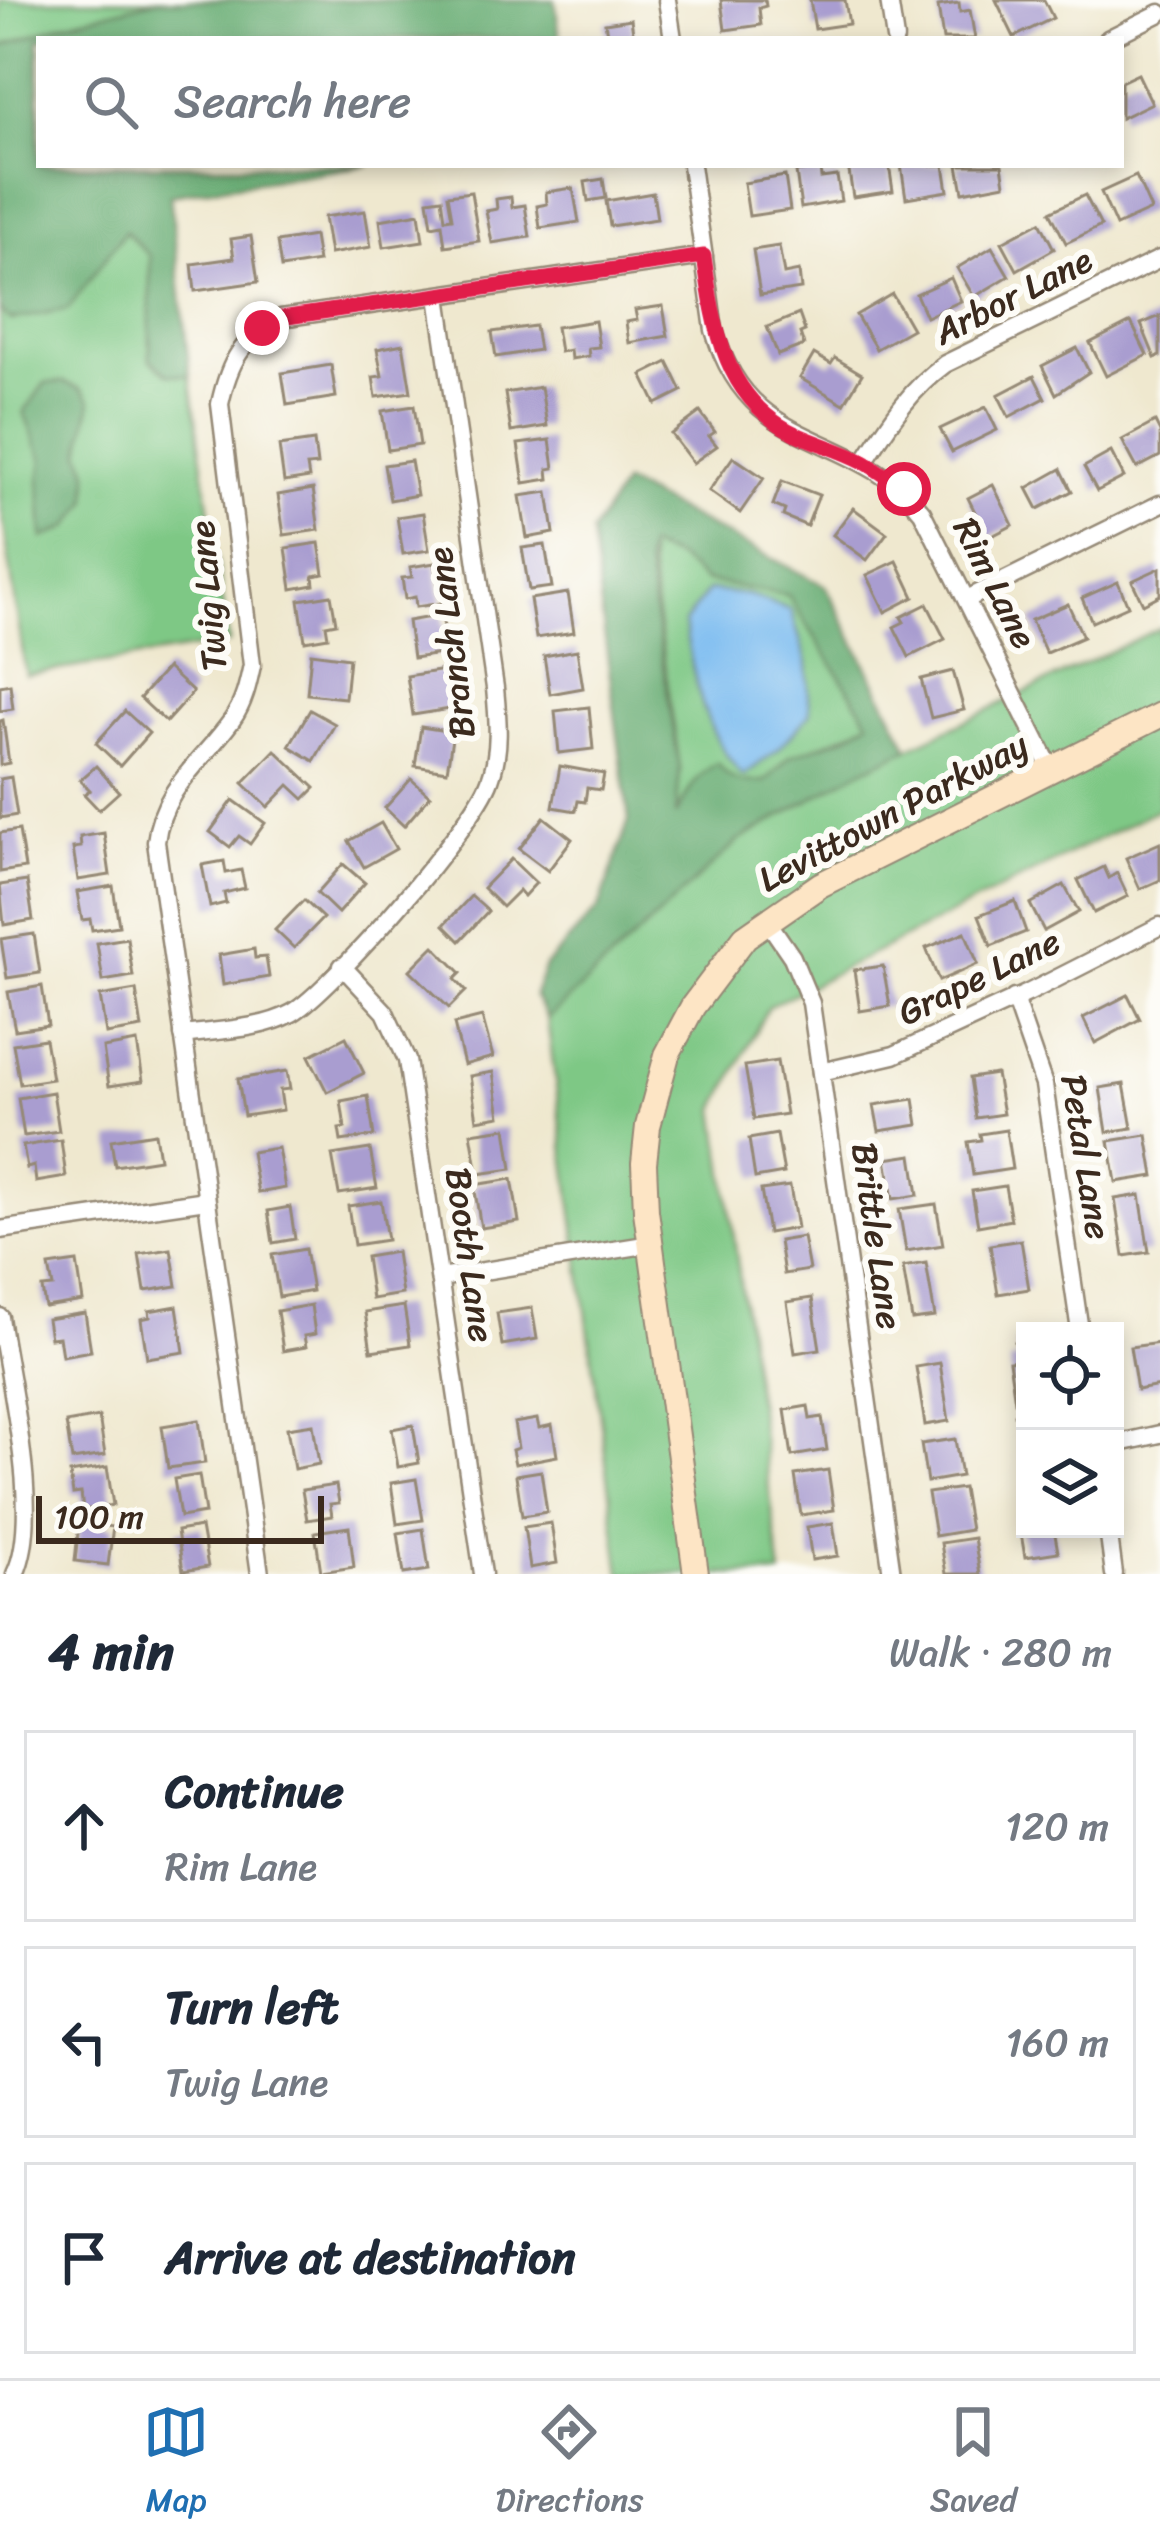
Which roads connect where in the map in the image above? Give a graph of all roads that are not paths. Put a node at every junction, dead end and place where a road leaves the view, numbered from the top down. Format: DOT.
graph roads {
  1 [pos="667,0"];
  2 [pos="889,0"];
  3 [pos="1160,13"];
  4 [pos="673,36"];
  5 [pos="895,36"];
  6 [pos="1114,36"];
  7 [pos="691,168"];
  8 [pos="704,256"];
  9 [pos="1160,259"];
  10 [pos="438,296"];
  11 [pos="864,462"];
  12 [pos="1160,504"];
  13 [pos="967,599"];
  14 [pos="1160,715"];
  15 [pos="1051,769"];
  16 [pos="766,919"];
  17 [pos="1160,926"];
  18 [pos="342,966"];
  19 [pos="1014,998"];
  20 [pos="183,1035"];
  21 [pos="821,1072"];
  22 [pos="206,1200"];
  23 [pos="0,1230"];
  24 [pos="651,1244"];
  25 [pos="440,1277"];
  26 [pos="0,1317"];
  27 [pos="1079,1322"];
  28 [pos="1160,1434"];
  29 [pos="1124,1442"];
  30 [pos="1109,1538"];
  31 [pos="15,1574"];
  32 [pos="260,1574"];
  33 [pos="483,1574"];
  34 [pos="696,1574"];
  35 [pos="892,1574"];
  36 [pos="1114,1574"];
  1 -- 4 [label="street"];
  2 -- 5 [label="street"];
  3 -- 6 [label="street"];
  7 -- 8 [label="street, Rim Lane"];
  8 -- 10 [label="street, Twig Lane"];
  8 -- 11 [label="street, Rim Lane"];
  9 -- 11 [label="street, Arbor Lane"];
  10 -- 18 [label="street, Branch Lane"];
  10 -- 20 [label="street, Twig Lane"];
  11 -- 13 [label="street, Rim Lane"];
  12 -- 13 [label="street"];
  13 -- 15 [label="street, Rim Lane"];
  14 -- 15 [label="street, Levittown Parkway"];
  15 -- 16 [label="street, Levittown Parkway"];
  16 -- 21 [label="street, Brittle Lane"];
  16 -- 24 [label="street, Levittown Parkway"];
  17 -- 19 [label="street, Grape Lane"];
  18 -- 20 [label="street, Branch Lane"];
  18 -- 25 [label="street, Booth Lane"];
  19 -- 21 [label="street, Grape Lane"];
  19 -- 27 [label="street, Petal Lane"];
  20 -- 22 [label="street, Twig Lane"];
  21 -- 35 [label="street, Brittle Lane"];
  22 -- 23 [label="street"];
  22 -- 32 [label="street, Twig Lane"];
  24 -- 25 [label="street"];
  24 -- 34 [label="street, Levittown Parkway"];
  25 -- 33 [label="street, Booth Lane"];
  26 -- 31 [label="street"];
  28 -- 29 [label="street"];
  30 -- 36 [label="street"];
}
